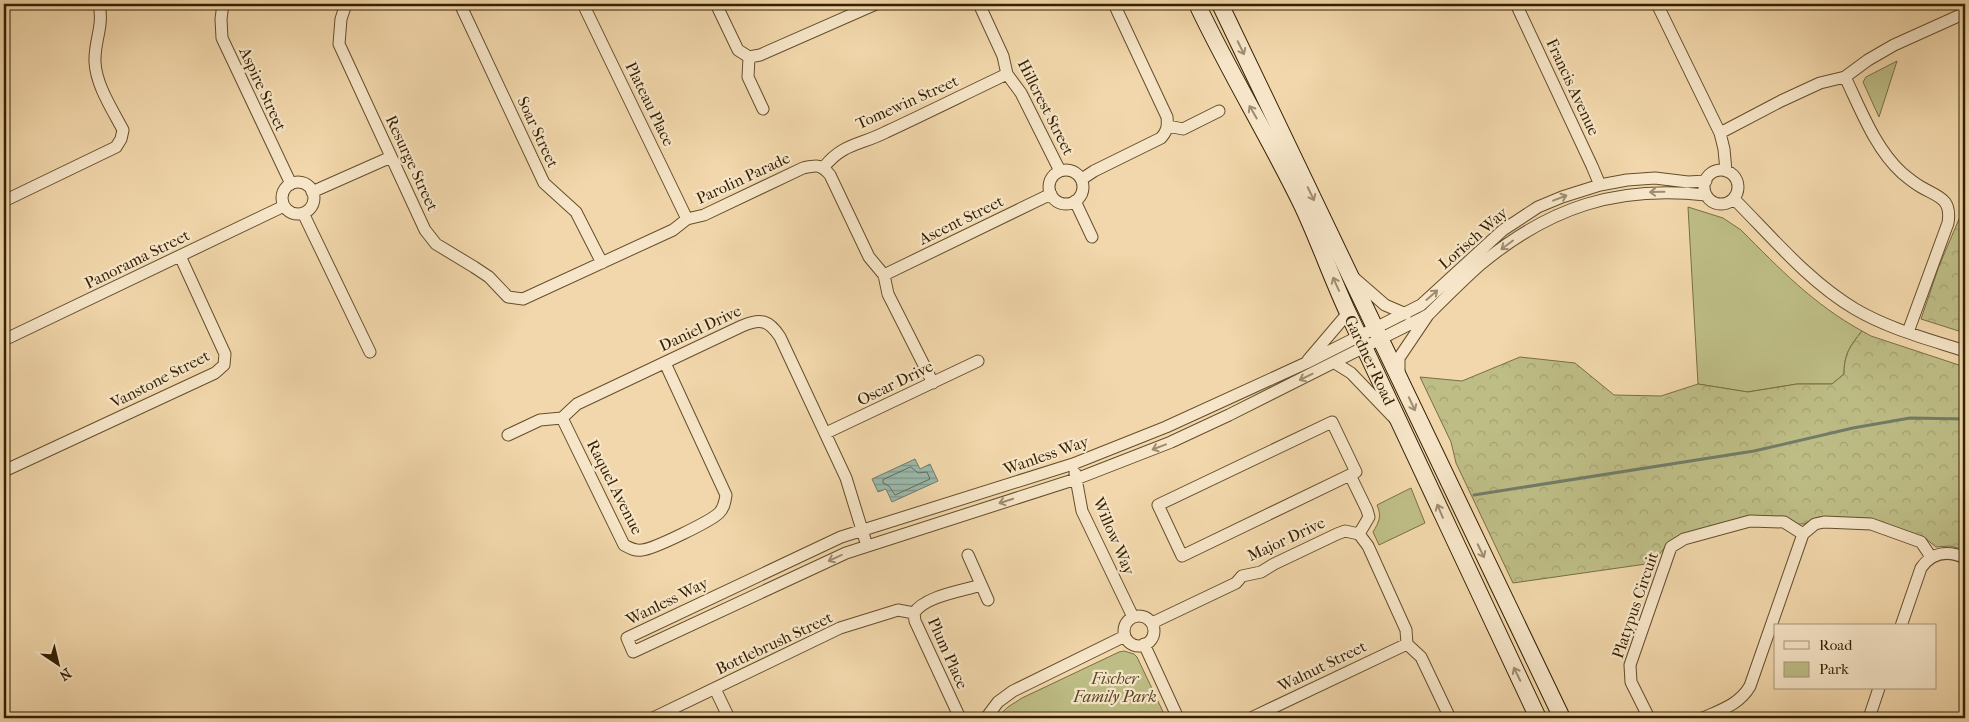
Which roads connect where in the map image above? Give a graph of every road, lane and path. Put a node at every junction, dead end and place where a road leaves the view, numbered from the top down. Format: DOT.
graph roads {
  1 [pos="99,4"];
  2 [pos="223,4"];
  3 [pos="346,4"];
  4 [pos="460,4"];
  5 [pos="583,4"];
  6 [pos="716,4"];
  7 [pos="876,4"];
  8 [pos="979,4"];
  9 [pos="1114,4"];
  10 [pos="1197,4"];
  11 [pos="1220,4"];
  12 [pos="1516,4"];
  13 [pos="1658,4"];
  14 [pos="1965,13"];
  15 [pos="749,57"];
  16 [pos="1007,74"];
  17 [pos="1844,77"];
  18 [pos="763,109"];
  19 [pos="1220,112"];
  20 [pos="1168,126"];
  21 [pos="1720,133"];
  22 [pos="391,157"];
  23 [pos="824,168"];
  24 [pos="1060,171"];
  25 [pos="1726,171"];
  26 [pos="1082,179"];
  27 [pos="1706,181"];
  28 [pos="291,184"];
  29 [pos="1600,185"];
  30 [pos="312,192"];
  31 [pos="1051,194"];
  32 [pos="1706,194"];
  33 [pos="1734,199"];
  34 [pos="4,201"];
  35 [pos="1075,201"];
  36 [pos="284,206"];
  37 [pos="303,213"];
  38 [pos="687,219"];
  39 [pos="1092,237"];
  40 [pos="180,256"];
  41 [pos="602,263"];
  42 [pos="884,274"];
  43 [pos="1349,274"];
  44 [pos="512,299"];
  45 [pos="1348,313"];
  46 [pos="1406,314"];
  47 [pos="1429,314"];
  48 [pos="1908,332"];
  49 [pos="1378,334"];
  50 [pos="4,340"];
  51 [pos="1362,342"];
  52 [pos="1965,351"];
  53 [pos="370,352"];
  54 [pos="978,361"];
  55 [pos="665,363"];
  56 [pos="1306,363"];
  57 [pos="1335,363"];
  58 [pos="1398,376"];
  59 [pos="932,383"];
  60 [pos="562,418"];
  61 [pos="1401,425"];
  62 [pos="826,434"];
  63 [pos="508,435"];
  64 [pos="1073,464"];
  65 [pos="4,471"];
  66 [pos="1350,475"];
  67 [pos="1076,479"];
  68 [pos="862,530"];
  69 [pos="1359,534"];
  70 [pos="1803,534"];
  71 [pos="867,546"];
  72 [pos="968,555"];
  73 [pos="1931,557"];
  74 [pos="1965,558"];
  75 [pos="981,585"];
  76 [pos="988,600"];
  77 [pos="914,613"];
  78 [pos="1132,617"];
  79 [pos="1152,623"];
  80 [pos="1902,624"];
  81 [pos="1125,636"];
  82 [pos="1144,644"];
  83 [pos="1407,644"];
  84 [pos="715,689"];
  85 [pos="1879,690"];
  86 [pos="653,718"];
  87 [pos="729,718"];
  88 [pos="960,718"];
  89 [pos="986,718"];
  90 [pos="1178,718"];
  91 [pos="1251,718"];
  92 [pos="1450,718"];
  93 [pos="1538,718"];
  94 [pos="1562,718"];
  95 [pos="1649,718"];
  96 [pos="1703,718"];
  97 [pos="1869,718"];
  1 -- 34 [label="street"];
  2 -- 28 [label="street, Aspire Street"];
  3 -- 22 [label="street, Resurge Street"];
  4 -- 41 [label="street, Soar Street"];
  5 -- 38 [label="street, Plateau Place"];
  6 -- 15 [label="street"];
  7 -- 15 [label="street"];
  8 -- 16 [label="street, Hillcrest Street"];
  9 -- 20 [label="street"];
  45 -- 10 [label="street, Gardner Road, one-way"];
  11 -- 43 [label="street, Gardner Road, one-way"];
  12 -- 29 [label="street, Francis Avenue"];
  13 -- 21 [label="street"];
  14 -- 17 [label="street"];
  15 -- 18 [label="street"];
  16 -- 23 [label="street, Tomewin Street"];
  16 -- 24 [label="street, Hillcrest Street"];
  17 -- 21 [label="street"];
  17 -- 48 [label="street"];
  19 -- 20 [label="street"];
  20 -- 26 [label="street"];
  21 -- 25 [label="street"];
  22 -- 30 [label="street"];
  22 -- 44 [label="street, Resurge Street"];
  23 -- 38 [label="street, Parolin Parade"];
  23 -- 42 [label="street"];
  24 -- 26 [label="street"];
  24 -- 31 [label="street"];
  25 -- 27 [label="street"];
  25 -- 33 [label="street"];
  26 -- 35 [label="street"];
  27 -- 29 [label="street, Lorisch Way"];
  27 -- 32 [label="street"];
  28 -- 30 [label="street"];
  28 -- 36 [label="street"];
  46 -- 29 [label="street, Lorisch Way, one-way"];
  30 -- 37 [label="street"];
  31 -- 35 [label="street"];
  31 -- 42 [label="street, Ascent Street"];
  32 -- 33 [label="street"];
  32 -- 47 [label="street, Lorisch Way, one-way"];
  33 -- 48 [label="street"];
  35 -- 39 [label="street"];
  36 -- 37 [label="street"];
  36 -- 40 [label="street, Panorama Street"];
  37 -- 53 [label="street"];
  38 -- 41 [label="street, Parolin Parade"];
  40 -- 50 [label="street, Panorama Street"];
  40 -- 65 [label="street, Vanstone Street"];
  41 -- 44 [label="street, Parolin Parade"];
  42 -- 59 [label="street"];
  43 -- 46 [label="street, Gardner Road"];
  43 -- 49 [label="street, Gardner Road"];
  45 -- 51 [label="street, Gardner Road"];
  45 -- 56 [label="street"];
  46 -- 49 [label="street, Lorisch Way"];
  47 -- 49 [label="street, Lorisch Way"];
  47 -- 58 [label="street, Lorisch Way"];
  48 -- 52 [label="street"];
  49 -- 51 [label="street, Lorisch Way"];
  49 -- 58 [label="street, Gardner Road"];
  51 -- 56 [label="street, Wanless Way"];
  51 -- 57 [label="street, Wanless Way"];
  51 -- 61 [label="street, Gardner Road"];
  54 -- 59 [label="street, Oscar Drive"];
  55 -- 60 [label="street, Daniel Drive"];
  55 -- 60 [label="street, Raquel Avenue"];
  55 -- 62 [label="street, Daniel Drive"];
  56 -- 64 [label="street, Wanless Way"];
  57 -- 61 [label="street"];
  57 -- 67 [label="street, Wanless Way, one-way"];
  58 -- 94 [label="street, Gardner Road, one-way"];
  59 -- 62 [label="street, Oscar Drive"];
  60 -- 63 [label="street"];
  93 -- 61 [label="street, Gardner Road, one-way"];
  62 -- 68 [label="street, Daniel Drive"];
  64 -- 67 [label="street, Willow Way"];
  64 -- 68 [label="street, Wanless Way"];
  66 -- 66 [label="street"];
  66 -- 69 [label="street"];
  67 -- 71 [label="street, Wanless Way, one-way"];
  67 -- 78 [label="street, Willow Way"];
  68 -- 71 [label="street, Daniel Drive"];
  71 -- 68 [label="street, Wanless Way, one-way"];
  69 -- 79 [label="street, Major Drive"];
  69 -- 83 [label="street"];
  70 -- 73 [label="street"];
  70 -- 95 [label="street, Platypus Circuit"];
  70 -- 96 [label="street"];
  72 -- 75 [label="street"];
  73 -- 74 [label="street"];
  73 -- 80 [label="street"];
  75 -- 76 [label="street"];
  75 -- 77 [label="street, Plum Place"];
  77 -- 84 [label="street, Bottlebrush Street"];
  77 -- 88 [label="street, Plum Place"];
  78 -- 79 [label="street"];
  78 -- 81 [label="street"];
  79 -- 82 [label="street"];
  81 -- 82 [label="street"];
  81 -- 89 [label="street"];
  82 -- 90 [label="street"];
  83 -- 91 [label="street, Walnut Street"];
  83 -- 92 [label="street"];
  84 -- 86 [label="street, Bottlebrush Street"];
  84 -- 87 [label="street"];
  85 -- 97 [label="street"];
}
